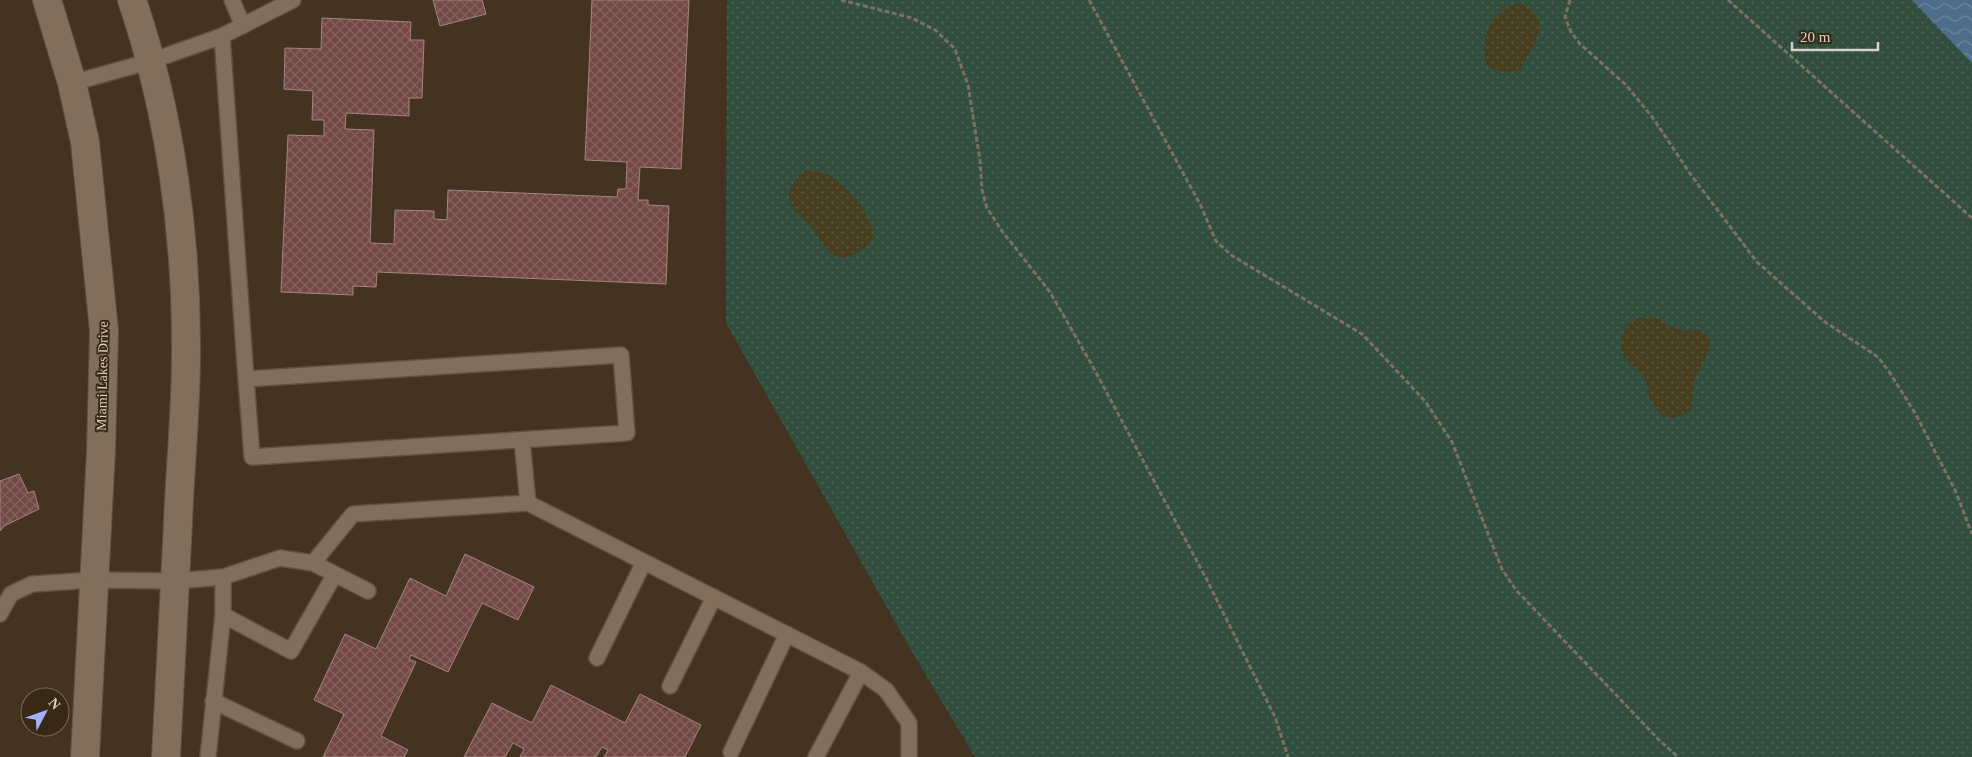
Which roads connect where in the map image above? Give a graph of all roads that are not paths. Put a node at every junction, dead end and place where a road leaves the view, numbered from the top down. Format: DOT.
graph roads {
  1 [pos="46,0"];
  2 [pos="132,0"];
  3 [pos="232,0"];
  4 [pos="293,0"];
  5 [pos="243,26"];
  6 [pos="222,36"];
  7 [pos="151,61"];
  8 [pos="72,83"];
  9 [pos="246,379"];
  10 [pos="522,440"];
  11 [pos="528,503"];
  12 [pos="644,562"];
  13 [pos="313,563"];
  14 [pos="335,574"];
  15 [pos="223,577"];
  16 [pos="94,580"];
  17 [pos="175,581"];
  18 [pos="368,591"];
  19 [pos="714,597"];
  20 [pos="0,614"];
  21 [pos="222,615"];
  22 [pos="787,634"];
  23 [pos="597,658"];
  24 [pos="861,672"];
  25 [pos="670,686"];
  26 [pos="214,701"];
  27 [pos="297,741"];
  28 [pos="731,752"];
  29 [pos="85,757"];
  30 [pos="166,757"];
  31 [pos="208,757"];
  32 [pos="816,757"];
  33 [pos="909,757"];
  1 -- 8 [label="main road, Miami Lakes Drive"];
  2 -- 7 [label="main road"];
  3 -- 5 [label="lane"];
  4 -- 5 [label="lane"];
  5 -- 6 [label="lane"];
  6 -- 7 [label="lane"];
  6 -- 9 [label="lane"];
  7 -- 8 [label="lane"];
  7 -- 17 [label="main road"];
  8 -- 16 [label="main road, Miami Lakes Drive"];
  9 -- 10 [label="lane"];
  9 -- 10 [label="lane"];
  10 -- 11 [label="lane"];
  11 -- 12 [label="lane"];
  11 -- 13 [label="lane"];
  12 -- 19 [label="lane"];
  12 -- 23 [label="lane"];
  13 -- 14 [label="lane"];
  13 -- 15 [label="lane"];
  14 -- 18 [label="lane"];
  14 -- 21 [label="lane"];
  15 -- 17 [label="lane"];
  15 -- 21 [label="lane"];
  16 -- 17 [label="lane"];
  16 -- 20 [label="lane"];
  16 -- 29 [label="main road, Miami Lakes Drive"];
  17 -- 30 [label="main road"];
  19 -- 22 [label="lane"];
  19 -- 25 [label="lane"];
  21 -- 26 [label="lane"];
  22 -- 24 [label="lane"];
  22 -- 28 [label="lane"];
  24 -- 32 [label="lane"];
  24 -- 33 [label="lane"];
  26 -- 27 [label="lane"];
  26 -- 31 [label="lane"];
}
